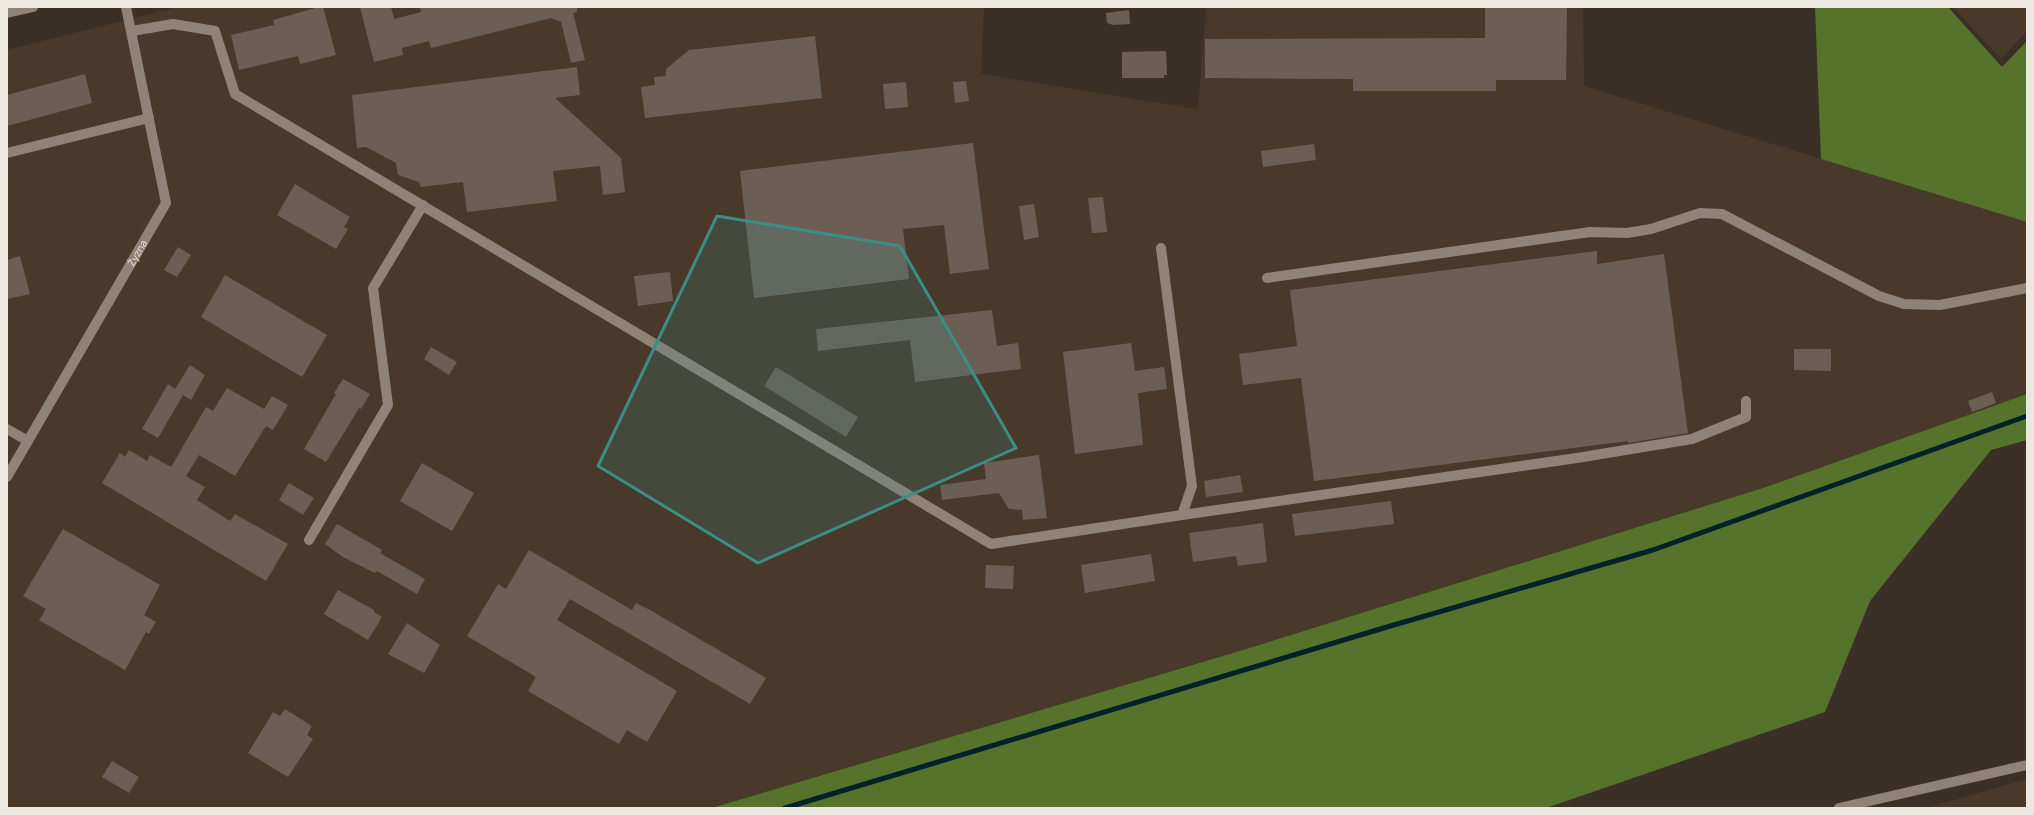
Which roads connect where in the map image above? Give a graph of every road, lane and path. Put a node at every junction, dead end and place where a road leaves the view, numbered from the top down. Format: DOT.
graph roads {
  1 [pos="33,7"];
  2 [pos="126,7"];
  3 [pos="7,13"];
  4 [pos="132,31"];
  5 [pos="149,118"];
  6 [pos="7,153"];
  7 [pos="423,205"];
  8 [pos="1161,248"];
  9 [pos="1268,278"];
  10 [pos="2027,288"];
  11 [pos="1746,401"];
  12 [pos="7,429"];
  13 [pos="28,441"];
  14 [pos="7,477"];
  15 [pos="1182,515"];
  16 [pos="309,540"];
  17 [pos="2027,765"];
  18 [pos="1838,808"];
  1 -- 3 [label="street"];
  2 -- 4 [label="street, Żyzna"];
  4 -- 5 [label="street, Żyzna"];
  4 -- 7 [label="street"];
  5 -- 6 [label="street"];
  5 -- 13 [label="street, Żyzna"];
  7 -- 15 [label="street"];
  7 -- 16 [label="street"];
  8 -- 15 [label="street"];
  9 -- 10 [label="street"];
  11 -- 15 [label="street"];
  12 -- 13 [label="street"];
  13 -- 14 [label="street, Żyzna"];
  17 -- 18 [label="street"];
}
